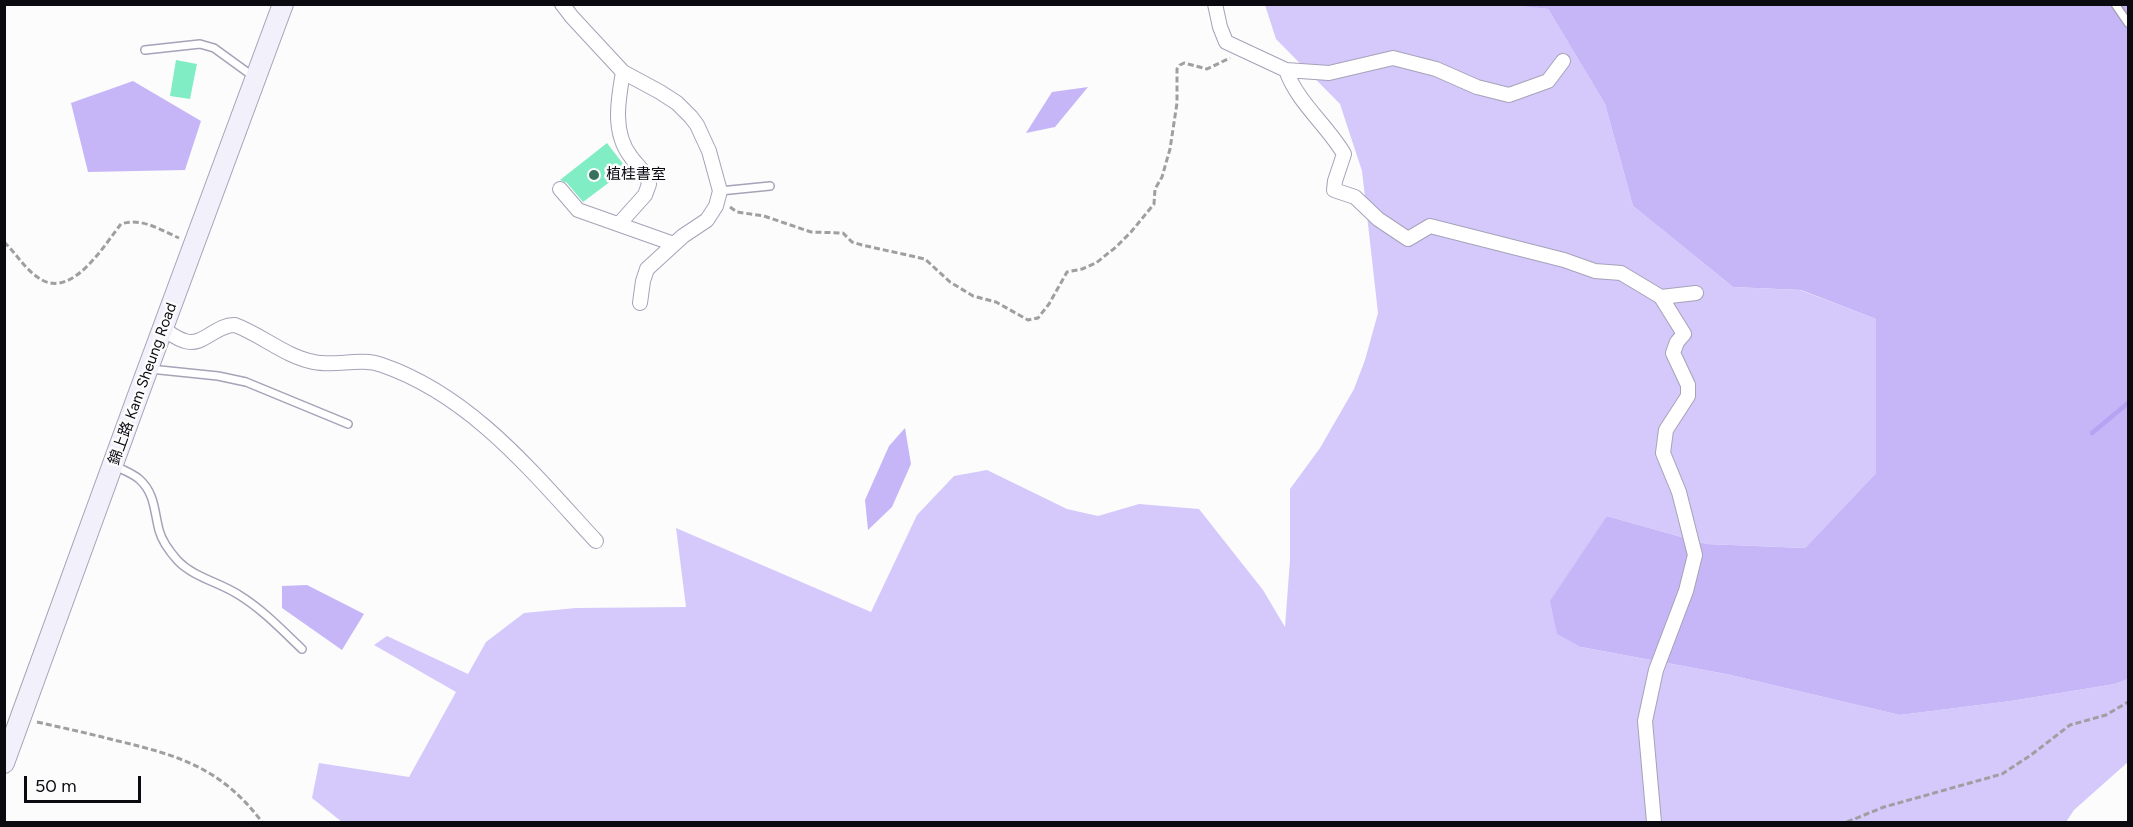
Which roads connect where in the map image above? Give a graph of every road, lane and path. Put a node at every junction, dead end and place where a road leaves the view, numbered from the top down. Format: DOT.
graph roads {
  1 [pos="283,4"];
  2 [pos="562,4"];
  3 [pos="1215,4"];
  4 [pos="2115,4"];
  5 [pos="2128,23"];
  6 [pos="1237,47"];
  7 [pos="145,50"];
  8 [pos="1563,61"];
  9 [pos="1286,70"];
  10 [pos="622,72"];
  11 [pos="256,78"];
  12 [pos="770,186"];
  13 [pos="560,189"];
  14 [pos="722,191"];
  15 [pos="619,224"];
  16 [pos="4,243"];
  17 [pos="195,244"];
  18 [pos="674,244"];
  19 [pos="1696,293"];
  20 [pos="1661,297"];
  21 [pos="640,303"];
  22 [pos="163,330"];
  23 [pos="148,369"];
  24 [pos="348,424"];
  25 [pos="113,464"];
  26 [pos="596,541"];
  27 [pos="302,649"];
  28 [pos="2128,702"];
  29 [pos="20,718"];
  30 [pos="4,763"];
  31 [pos="262,822"];
  32 [pos="1654,822"];
  33 [pos="1847,822"];
  1 -- 11 [label="main road, 錦上路 Kam Sheung Road"];
  2 -- 10 [label="street"];
  3 -- 6 [label="street"];
  4 -- 5 [label="lane"];
  6 -- 9 [label="street"];
  6 -- 14 [label="path"];
  7 -- 11 [label="lane"];
  8 -- 9 [label="street"];
  9 -- 20 [label="street"];
  10 -- 14 [label="street"];
  10 -- 15 [label="street"];
  11 -- 17 [label="main road, 錦上路 Kam Sheung Road"];
  12 -- 14 [label="lane"];
  13 -- 15 [label="street"];
  14 -- 18 [label="street"];
  15 -- 18 [label="street"];
  16 -- 17 [label="path"];
  17 -- 22 [label="main road, 錦上路 Kam Sheung Road"];
  18 -- 21 [label="street"];
  19 -- 20 [label="street"];
  20 -- 32 [label="street"];
  22 -- 23 [label="main road, 錦上路 Kam Sheung Road"];
  22 -- 26 [label="street"];
  23 -- 24 [label="lane"];
  23 -- 25 [label="main road, 錦上路 Kam Sheung Road"];
  25 -- 27 [label="lane"];
  25 -- 29 [label="main road, 錦上路 Kam Sheung Road"];
  28 -- 33 [label="path"];
  29 -- 30 [label="main road, 錦上路 Kam Sheung Road"];
  29 -- 31 [label="path"];
}
